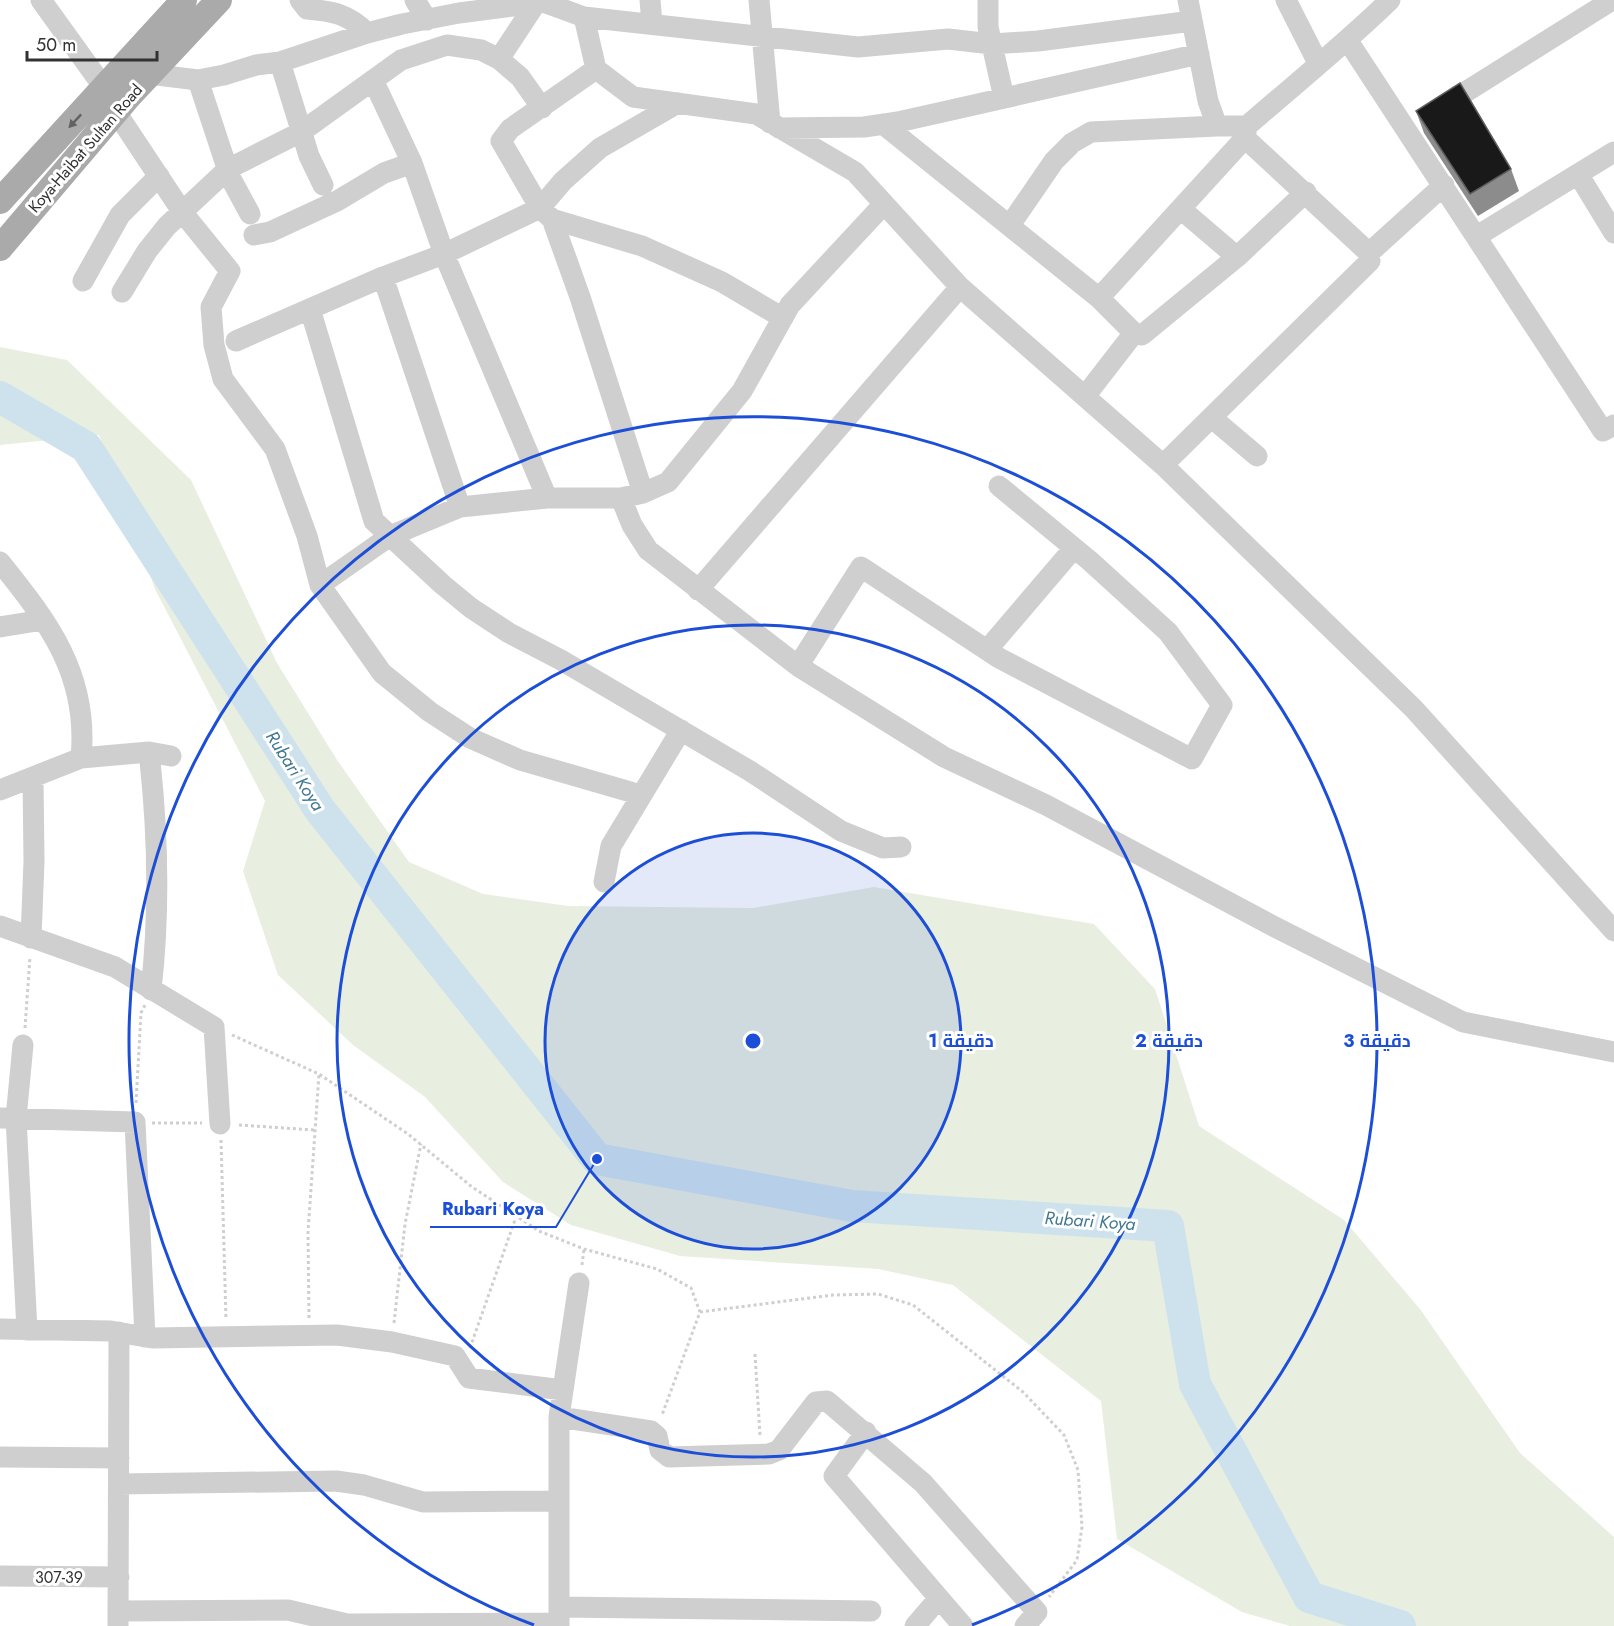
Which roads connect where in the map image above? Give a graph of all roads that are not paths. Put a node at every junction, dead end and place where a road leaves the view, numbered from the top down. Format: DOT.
graph roads {
  1 [pos="41,0"];
  2 [pos="219,0"];
  3 [pos="300,0"];
  4 [pos="415,0"];
  5 [pos="650,0"];
  6 [pos="759,0"];
  7 [pos="988,0"];
  8 [pos="1188,0"];
  9 [pos="1286,0"];
  10 [pos="1390,0"];
  11 [pos="1612,0"];
  12 [pos="540,1"];
  13 [pos="173,4"];
  14 [pos="488,5"];
  15 [pos="584,17"];
  16 [pos="427,20"];
  17 [pos="1192,21"];
  18 [pos="652,24"];
  19 [pos="367,33"];
  20 [pos="762,37"];
  21 [pos="1348,41"];
  22 [pos="992,44"];
  23 [pos="1199,54"];
  24 [pos="499,59"];
  25 [pos="280,62"];
  26 [pos="1318,63"];
  27 [pos="596,69"];
  28 [pos="149,74"];
  29 [pos="198,80"];
  30 [pos="373,80"];
  31 [pos="1004,98"];
  32 [pos="111,100"];
  33 [pos="678,103"];
  34 [pos="542,108"];
  35 [pos="768,122"];
  36 [pos="883,124"];
  37 [pos="1217,126"];
  38 [pos="1407,129"];
  39 [pos="301,132"];
  40 [pos="1246,132"];
  41 [pos="1614,152"];
  42 [pos="412,163"];
  43 [pos="228,169"];
  44 [pos="1578,174"];
  45 [pos="159,176"];
  46 [pos="323,185"];
  47 [pos="1444,185"];
  48 [pos="1306,192"];
  49 [pos="0,200"];
  50 [pos="884,204"];
  51 [pos="1182,210"];
  52 [pos="183,213"];
  53 [pos="250,214"];
  54 [pos="546,214"];
  55 [pos="1010,225"];
  56 [pos="1614,233"];
  57 [pos="254,235"];
  58 [pos="1477,236"];
  59 [pos="0,248"];
  60 [pos="1369,253"];
  61 [pos="444,254"];
  62 [pos="1237,257"];
  63 [pos="383,277"];
  64 [pos="83,281"];
  65 [pos="960,287"];
  66 [pos="122,292"];
  67 [pos="1099,298"];
  68 [pos="310,309"];
  69 [pos="783,318"];
  70 [pos="1134,333"];
  71 [pos="236,341"];
  72 [pos="1086,395"];
  73 [pos="1212,417"];
  74 [pos="1614,425"];
  75 [pos="1257,456"];
  76 [pos="1163,465"];
  77 [pos="999,486"];
  78 [pos="643,493"];
  79 [pos="547,498"];
  80 [pos="621,498"];
  81 [pos="460,507"];
  82 [pos="390,536"];
  83 [pos="1074,548"];
  84 [pos="0,562"];
  85 [pos="320,585"];
  86 [pos="698,590"];
  87 [pos="43,620"];
  88 [pos="0,627"];
  89 [pos="987,650"];
  90 [pos="798,666"];
  91 [pos="681,730"];
  92 [pos="149,752"];
  93 [pos="171,756"];
  94 [pos="81,758"];
  95 [pos="33,777"];
  96 [pos="0,790"];
  97 [pos="641,795"];
  98 [pos="901,847"];
  99 [pos="604,882"];
  100 [pos="0,926"];
  101 [pos="1614,931"];
  102 [pos="31,938"];
  103 [pos="152,990"];
  104 [pos="23,1045"];
  105 [pos="1614,1052"];
  106 [pos="8,1118"];
  107 [pos="220,1124"];
  108 [pos="579,1283"];
  109 [pos="0,1329"];
  110 [pos="27,1330"];
  111 [pos="119,1332"];
  112 [pos="145,1337"];
  113 [pos="563,1390"];
  114 [pos="559,1418"];
  115 [pos="866,1432"];
  116 [pos="0,1456"];
  117 [pos="119,1458"];
  118 [pos="119,1484"];
  119 [pos="558,1500"];
  120 [pos="0,1576"];
  121 [pos="118,1577"];
  122 [pos="939,1598"];
  123 [pos="871,1611"];
  124 [pos="118,1618"];
  125 [pos="793,1618"];
  126 [pos="560,1619"];
  127 [pos="1031,1619"];
  128 [pos="915,1626"];
  129 [pos="963,1626"];
  1 -- 32 [label="street"];
  2 -- 28 [label="main road, Koya-Haibat Sultan Road"];
  3 -- 19 [label="street"];
  4 -- 16 [label="street"];
  5 -- 18 [label="street"];
  6 -- 20 [label="street"];
  7 -- 22 [label="street"];
  8 -- 17 [label="street"];
  9 -- 26 [label="street"];
  10 -- 21 [label="street"];
  11 -- 38 [label="street"];
  12 -- 14 [label="street"];
  12 -- 15 [label="street"];
  12 -- 24 [label="street"];
  13 -- 32 [label="main road"];
  14 -- 16 [label="street"];
  15 -- 18 [label="street"];
  15 -- 27 [label="street"];
  16 -- 19 [label="street"];
  17 -- 22 [label="street"];
  17 -- 23 [label="street"];
  18 -- 20 [label="street"];
  19 -- 25 [label="street"];
  20 -- 22 [label="street"];
  20 -- 35 [label="street"];
  21 -- 26 [label="street"];
  21 -- 38 [label="street"];
  22 -- 31 [label="street"];
  23 -- 31 [label="street"];
  23 -- 37 [label="street"];
  24 -- 30 [label="street"];
  24 -- 34 [label="street"];
  25 -- 29 [label="street"];
  25 -- 39 [label="street"];
  26 -- 40 [label="street"];
  27 -- 33 [label="street"];
  27 -- 34 [label="street"];
  28 -- 29 [label="street"];
  28 -- 32 [label="main road, Koya-Haibat Sultan Road"];
  29 -- 43 [label="street"];
  30 -- 39 [label="street"];
  30 -- 42 [label="street"];
  31 -- 36 [label="street"];
  32 -- 45 [label="street"];
  32 -- 49 [label="main road, one-way"];
  32 -- 59 [label="main road, Koya-Haibat Sultan Road"];
  33 -- 35 [label="street"];
  33 -- 54 [label="street"];
  34 -- 54 [label="street"];
  35 -- 36 [label="street"];
  35 -- 50 [label="street"];
  36 -- 55 [label="street"];
  37 -- 40 [label="street"];
  37 -- 55 [label="street"];
  38 -- 47 [label="street"];
  39 -- 43 [label="street"];
  39 -- 46 [label="street"];
  40 -- 48 [label="street"];
  40 -- 51 [label="street"];
  41 -- 44 [label="street"];
  42 -- 57 [label="street"];
  42 -- 61 [label="street"];
  43 -- 52 [label="street"];
  43 -- 53 [label="street"];
  44 -- 56 [label="street"];
  44 -- 58 [label="street"];
  45 -- 52 [label="street"];
  45 -- 64 [label="street"];
  47 -- 58 [label="street"];
  47 -- 60 [label="street"];
  48 -- 60 [label="street"];
  48 -- 62 [label="street"];
  50 -- 65 [label="street"];
  50 -- 69 [label="street"];
  51 -- 62 [label="street"];
  51 -- 67 [label="street"];
  52 -- 66 [label="street"];
  52 -- 85 [label="street"];
  54 -- 61 [label="street"];
  54 -- 69 [label="street"];
  54 -- 78 [label="street"];
  55 -- 67 [label="street"];
  58 -- 74 [label="street"];
  60 -- 73 [label="street"];
  61 -- 63 [label="street"];
  61 -- 79 [label="street"];
  62 -- 70 [label="street"];
  63 -- 68 [label="street"];
  63 -- 81 [label="street"];
  65 -- 72 [label="street"];
  65 -- 86 [label="street"];
  67 -- 70 [label="street"];
  68 -- 71 [label="street"];
  68 -- 82 [label="street"];
  69 -- 78 [label="street"];
  70 -- 72 [label="street"];
  72 -- 76 [label="street"];
  73 -- 75 [label="street"];
  73 -- 76 [label="street"];
  76 -- 101 [label="street"];
  77 -- 83 [label="street"];
  78 -- 80 [label="street"];
  79 -- 80 [label="street"];
  79 -- 81 [label="street"];
  80 -- 86 [label="street"];
  81 -- 82 [label="street"];
  82 -- 85 [label="street"];
  82 -- 91 [label="street"];
  83 -- 89 [label="street"];
  83 -- 89 [label="street"];
  84 -- 87 [label="street"];
  85 -- 97 [label="street"];
  86 -- 90 [label="street"];
  87 -- 88 [label="street"];
  87 -- 94 [label="street"];
  89 -- 90 [label="street"];
  90 -- 105 [label="street"];
  91 -- 97 [label="street"];
  91 -- 98 [label="street"];
  92 -- 93 [label="street"];
  92 -- 94 [label="street"];
  92 -- 103 [label="street"];
  94 -- 95 [label="street"];
  95 -- 96 [label="street"];
  95 -- 102 [label="street"];
  97 -- 99 [label="street"];
  100 -- 102 [label="street"];
  102 -- 103 [label="street"];
  103 -- 107 [label="street"];
  104 -- 106 [label="street"];
  106 -- 110 [label="street"];
  106 -- 112 [label="street"];
  108 -- 113 [label="street"];
  109 -- 110 [label="street"];
  110 -- 111 [label="street"];
  111 -- 112 [label="street"];
  111 -- 117 [label="street"];
  112 -- 113 [label="street"];
  113 -- 114 [label="street"];
  114 -- 115 [label="street"];
  114 -- 119 [label="street"];
  115 -- 122 [label="street"];
  115 -- 127 [label="street"];
  116 -- 117 [label="street"];
  117 -- 118 [label="street"];
  118 -- 119 [label="street"];
  118 -- 121 [label="street"];
  119 -- 126 [label="street"];
  120 -- 121 [label="street, 307-39"];
  121 -- 124 [label="street"];
  122 -- 128 [label="street"];
  122 -- 129 [label="street"];
  123 -- 125 [label="street"];
  124 -- 126 [label="street"];
  125 -- 126 [label="street"];
}
